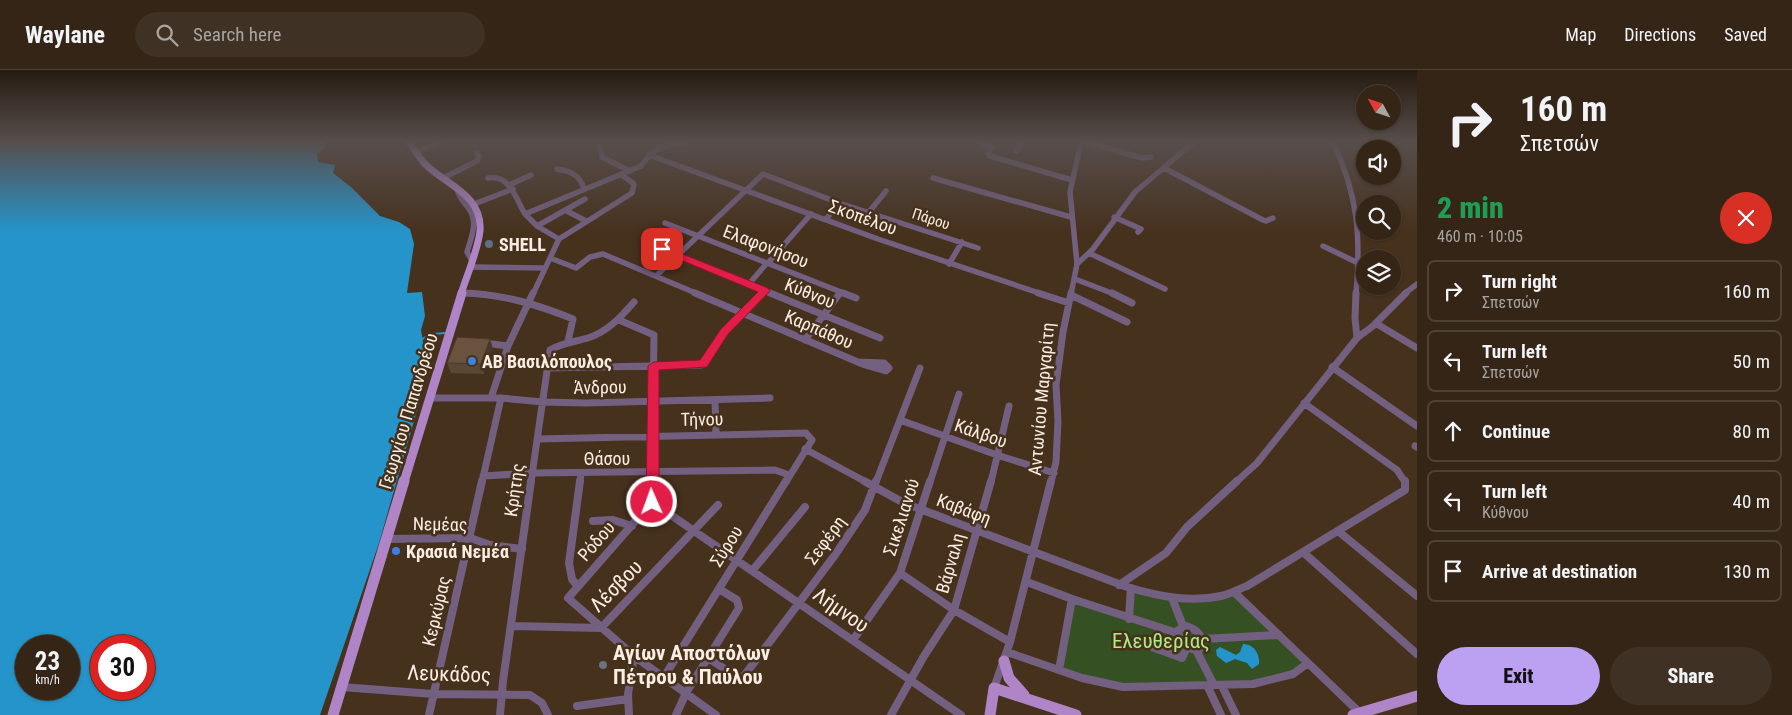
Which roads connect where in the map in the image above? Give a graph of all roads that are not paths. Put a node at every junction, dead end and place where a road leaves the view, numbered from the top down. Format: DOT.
graph roads {
  1 [pos="436,172"];
  2 [pos="455,172"];
  3 [pos="571,172"];
  4 [pos="628,172"];
  5 [pos="696,172"];
  6 [pos="1045,172"];
  7 [pos="1074,172"];
  8 [pos="1158,172"];
  9 [pos="1174,172"];
  10 [pos="1174,172"];
  11 [pos="1346,172"];
  12 [pos="531,175"];
  13 [pos="622,175"];
  14 [pos="443,178"];
  15 [pos="488,178"];
  16 [pos="933,178"];
  17 [pos="1072,180"];
  18 [pos="1210,185"];
  19 [pos="511,187"];
  20 [pos="457,188"];
  21 [pos="584,189"];
  22 [pos="746,190"];
  23 [pos="886,191"];
  24 [pos="585,199"];
  25 [pos="839,202"];
  26 [pos="474,204"];
  27 [pos="565,210"];
  28 [pos="869,212"];
  29 [pos="525,214"];
  30 [pos="811,214"];
  31 [pos="1071,217"];
  32 [pos="1114,217"];
  33 [pos="1273,218"];
  34 [pos="826,219"];
  35 [pos="586,221"];
  36 [pos="665,223"];
  37 [pos="537,226"];
  38 [pos="1138,232"];
  39 [pos="698,236"];
  40 [pos="558,238"];
  41 [pos="646,242"];
  42 [pos="962,242"];
  43 [pos="1323,246"];
  44 [pos="978,248"];
  45 [pos="1358,250"];
  46 [pos="1089,253"];
  47 [pos="678,255"];
  48 [pos="550,258"];
  49 [pos="1356,262"];
  50 [pos="768,263"];
  51 [pos="471,264"];
  52 [pos="950,264"];
  53 [pos="1077,264"];
  54 [pos="545,268"];
  55 [pos="656,276"];
  56 [pos="1075,279"];
  57 [pos="749,284"];
  58 [pos="1416,286"];
  59 [pos="1165,289"];
  60 [pos="765,291"];
  61 [pos="841,292"];
  62 [pos="1356,292"];
  63 [pos="462,293"];
  64 [pos="856,298"];
  65 [pos="1070,299"];
  66 [pos="530,301"];
  67 [pos="634,302"];
  68 [pos="1132,303"];
  69 [pos="744,314"];
  70 [pos="824,315"];
  71 [pos="619,320"];
  72 [pos="1127,322"];
  73 [pos="1377,324"];
  74 [pos="449,338"];
  75 [pos="880,338"];
  76 [pos="1357,338"];
  77 [pos="459,339"];
  78 [pos="805,340"];
  79 [pos="568,341"];
  80 [pos="479,342"];
  81 [pos="508,346"];
  82 [pos="1417,348"];
  83 [pos="858,362"];
  84 [pos="654,366"];
  85 [pos="547,368"];
  86 [pos="920,368"];
  87 [pos="1332,368"];
  88 [pos="959,394"];
  89 [pos="431,398"];
  90 [pos="491,398"];
  91 [pos="501,398"];
  92 [pos="770,398"];
  93 [pos="715,400"];
  94 [pos="653,401"];
  95 [pos="543,402"];
  96 [pos="1304,403"];
  97 [pos="1009,406"];
  98 [pos="900,420"];
  99 [pos="1417,426"];
  100 [pos="716,433"];
  101 [pos="806,433"];
  102 [pos="652,435"];
  103 [pos="944,437"];
  104 [pos="537,439"];
  105 [pos="805,449"];
  106 [pos="997,455"];
  107 [pos="651,472"];
  108 [pos="581,473"];
  109 [pos="1054,473"];
  110 [pos="533,474"];
  111 [pos="789,475"];
  112 [pos="483,476"];
  113 [pos="874,487"];
  114 [pos="652,502"];
  115 [pos="718,505"];
  116 [pos="805,507"];
  117 [pos="920,508"];
  118 [pos="593,521"];
  119 [pos="632,526"];
  120 [pos="694,530"];
  121 [pos="977,530"];
  122 [pos="1338,531"];
  123 [pos="470,538"];
  124 [pos="387,540"];
  125 [pos="522,549"];
  126 [pos="1034,551"];
  127 [pos="1303,552"];
  128 [pos="736,561"];
  129 [pos="752,571"];
  130 [pos="900,573"];
  131 [pos="1026,582"];
  132 [pos="1120,585"];
  133 [pos="578,587"];
  134 [pos="1131,588"];
  135 [pos="719,589"];
  136 [pos="1234,592"];
  137 [pos="1417,596"];
  138 [pos="1172,598"];
  139 [pos="1072,599"];
  140 [pos="798,602"];
  141 [pos="954,610"];
  142 [pos="1129,619"];
  143 [pos="512,626"];
  144 [pos="601,628"];
  145 [pos="1180,630"];
  146 [pos="1279,635"];
  147 [pos="1203,639"];
  148 [pos="853,640"];
  149 [pos="1010,642"];
  150 [pos="1152,647"];
  151 [pos="1192,649"];
  152 [pos="1417,654"];
  153 [pos="634,656"];
  154 [pos="1006,657"];
  155 [pos="708,658"];
  156 [pos="1308,663"];
  157 [pos="1059,670"];
  158 [pos="664,677"];
  159 [pos="910,679"];
  160 [pos="1214,685"];
  161 [pos="342,687"];
  162 [pos="994,688"];
  163 [pos="433,694"];
  164 [pos="502,694"];
  165 [pos="686,694"];
  166 [pos="1417,696"];
  167 [pos="628,699"];
  168 [pos="1028,699"];
  169 [pos="577,706"];
  170 [pos="1058,712"];
  171 [pos="547,713"];
  172 [pos="1360,714"];
  173 [pos="333,715"];
  174 [pos="429,715"];
  175 [pos="500,715"];
  176 [pos="628,715"];
  177 [pos="676,715"];
  178 [pos="716,715"];
  179 [pos="891,715"];
  180 [pos="960,715"];
  181 [pos="990,715"];
  182 [pos="1076,715"];
  183 [pos="1220,715"];
  184 [pos="1236,715"];
  1 -- 14 [label="main road"];
  2 -- 14 [label="street"];
  3 -- 21 [label="street"];
  4 -- 13 [label="street"];
  5 -- 22 [label="street, Σκοπέλου"];
  6 -- 17 [label="street"];
  7 -- 17 [label="street, Αντωνίου Μαργαρίτη"];
  8 -- 32 [label="street"];
  9 -- 18 [label="street"];
  10 -- 33 [label="street"];
  11 -- 45 [label="street"];
  12 -- 19 [label="street"];
  13 -- 21 [label="street"];
  13 -- 35 [label="street"];
  14 -- 20 [label="main road"];
  15 -- 19 [label="street"];
  16 -- 31 [label="street"];
  17 -- 31 [label="street, Αντωνίου Μαργαρίτη"];
  19 -- 26 [label="street"];
  19 -- 29 [label="street"];
  20 -- 26 [label="main road"];
  20 -- 51 [label="street"];
  21 -- 29 [label="street"];
  22 -- 25 [label="street, Πάρου"];
  22 -- 30 [label="street, Σκοπέλου"];
  22 -- 39 [label="street"];
  23 -- 28 [label="street"];
  24 -- 27 [label="street"];
  25 -- 28 [label="street, Πάρου"];
  25 -- 34 [label="street"];
  26 -- 51 [label="main road, Γεωργίου Παπανδρέου"];
  27 -- 35 [label="street"];
  27 -- 37 [label="street"];
  28 -- 42 [label="street, Πάρου"];
  29 -- 37 [label="street"];
  30 -- 34 [label="street, Σκοπέλου"];
  30 -- 50 [label="street"];
  31 -- 53 [label="street, Αντωνίου Μαργαρίτη"];
  32 -- 38 [label="street"];
  32 -- 46 [label="street"];
  34 -- 52 [label="street, Σκοπέλου"];
  35 -- 40 [label="street"];
  36 -- 39 [label="street, Ελαφονήσου"];
  37 -- 40 [label="street"];
  39 -- 47 [label="street"];
  39 -- 50 [label="street, Ελαφονήσου"];
  40 -- 48 [label="street"];
  41 -- 47 [label="street, Κύθνου"];
  42 -- 44 [label="street, Πάρου"];
  42 -- 52 [label="street"];
  43 -- 49 [label="street"];
  46 -- 53 [label="street"];
  46 -- 59 [label="street"];
  47 -- 55 [label="street"];
  47 -- 57 [label="street, Κύθνου"];
  48 -- 54 [label="street"];
  48 -- 55 [label="street, Καρπάθου"];
  50 -- 57 [label="street"];
  50 -- 61 [label="street, Ελαφονήσου"];
  51 -- 54 [label="street"];
  51 -- 63 [label="main road, Γεωργίου Παπανδρέου"];
  52 -- 65 [label="street, Σκοπέλου"];
  53 -- 56 [label="street, Αντωνίου Μαργαρίτη"];
  54 -- 66 [label="street"];
  55 -- 69 [label="street, Καρπάθου"];
  56 -- 65 [label="street, Αντωνίου Μαργαρίτη"];
  56 -- 68 [label="street"];
  57 -- 60 [label="street, Κύθνου"];
  58 -- 73 [label="street"];
  60 -- 69 [label="street"];
  60 -- 70 [label="street, Κύθνου"];
  61 -- 64 [label="street, Ελαφονήσου"];
  61 -- 70 [label="street"];
  62 -- 76 [label="street"];
  63 -- 66 [label="street"];
  63 -- 74 [label="main road, Γεωργίου Παπανδρέου"];
  65 -- 72 [label="street, Σκοπέλου"];
  65 -- 109 [label="street, Αντωνίου Μαργαρίτη"];
  66 -- 79 [label="street"];
  66 -- 81 [label="street"];
  67 -- 71 [label="street"];
  69 -- 78 [label="street, Καρπάθου"];
  69 -- 84 [label="street"];
  70 -- 75 [label="street, Κύθνου"];
  70 -- 78 [label="street"];
  71 -- 79 [label="street"];
  71 -- 84 [label="street"];
  73 -- 76 [label="street"];
  73 -- 82 [label="street"];
  74 -- 77 [label="street"];
  74 -- 89 [label="main road, Γεωργίου Παπανδρέου"];
  76 -- 87 [label="street"];
  78 -- 83 [label="street, Καρπάθου"];
  79 -- 85 [label="street, Κρήτης"];
  80 -- 81 [label="street"];
  81 -- 90 [label="street"];
  84 -- 85 [label="street"];
  84 -- 94 [label="street"];
  85 -- 95 [label="street, Κρήτης"];
  86 -- 98 [label="street, Σεφέρη"];
  87 -- 96 [label="street"];
  87 -- 99 [label="street"];
  88 -- 103 [label="street, Σικελιανού"];
  89 -- 90 [label="street, Άνδρου"];
  89 -- 124 [label="main road, Γεωργίου Παπανδρέου"];
  90 -- 91 [label="street, Άνδρου"];
  91 -- 95 [label="street, Άνδρου"];
  91 -- 112 [label="street, Κερκύρας"];
  92 -- 93 [label="street, Άνδρου"];
  93 -- 94 [label="street, Άνδρου"];
  93 -- 100 [label="street"];
  94 -- 95 [label="street, Άνδρου"];
  94 -- 102 [label="street"];
  95 -- 104 [label="street, Κρήτης"];
  96 -- 122 [label="street, Καβάφη"];
  96 -- 132 [label="street"];
  97 -- 106 [label="street, Βάρναλη"];
  98 -- 103 [label="street, Κάλβου"];
  98 -- 113 [label="street, Σεφέρη"];
  100 -- 101 [label="street, Τήνου"];
  100 -- 102 [label="street, Τήνου"];
  101 -- 105 [label="street, Σύρου"];
  102 -- 104 [label="street, Τήνου"];
  102 -- 107 [label="street"];
  103 -- 106 [label="street, Κάλβου"];
  103 -- 117 [label="street, Σικελιανού"];
  104 -- 110 [label="street, Κρήτης"];
  105 -- 111 [label="street, Σύρου"];
  105 -- 113 [label="street, Καβάφη"];
  106 -- 109 [label="street, Κάλβου"];
  106 -- 121 [label="street, Βάρναλη"];
  107 -- 108 [label="street, Θάσου"];
  107 -- 111 [label="street, Θάσου"];
  107 -- 114 [label="street"];
  108 -- 110 [label="street, Θάσου"];
  108 -- 133 [label="street"];
  109 -- 126 [label="street, Αντωνίου Μαργαρίτη"];
  110 -- 112 [label="street, Θάσου"];
  110 -- 125 [label="street, Κρήτης"];
  111 -- 128 [label="street, Σύρου"];
  112 -- 123 [label="street, Κερκύρας"];
  113 -- 117 [label="street, Καβάφη"];
  113 -- 140 [label="street, Σεφέρη"];
  114 -- 119 [label="street, Ρόδου"];
  114 -- 120 [label="street, Λήμνου"];
  115 -- 120 [label="street, Λέσβου"];
  116 -- 129 [label="street"];
  117 -- 121 [label="street, Καβάφη"];
  117 -- 130 [label="street, Σικελιανού"];
  118 -- 119 [label="street"];
  119 -- 133 [label="street, Ρόδου"];
  120 -- 128 [label="street, Λήμνου"];
  120 -- 144 [label="street, Λέσβου"];
  121 -- 126 [label="street, Καβάφη"];
  121 -- 141 [label="street, Βάρναλη"];
  122 -- 127 [label="street, Καβάφη"];
  122 -- 137 [label="street"];
  123 -- 124 [label="street, Νεμέας"];
  123 -- 125 [label="street, Νεμέας"];
  123 -- 163 [label="street, Κερκύρας"];
  124 -- 161 [label="main road, Γεωργίου Παπανδρέου"];
  125 -- 143 [label="street, Κρήτης"];
  126 -- 131 [label="street, Αντωνίου Μαργαρίτη"];
  126 -- 132 [label="street, Καβάφη"];
  127 -- 136 [label="street, Καβάφη"];
  127 -- 152 [label="street"];
  128 -- 129 [label="street, Λήμνου"];
  128 -- 135 [label="street, Σύρου"];
  129 -- 140 [label="street, Λήμνου"];
  130 -- 141 [label="street"];
  130 -- 148 [label="street, Σικελιανού"];
  131 -- 139 [label="street"];
  131 -- 149 [label="street, Αντωνίου Μαργαρίτη"];
  132 -- 134 [label="street, Καβάφη"];
  133 -- 144 [label="street, Ρόδου"];
  134 -- 138 [label="street, Καβάφη"];
  134 -- 142 [label="street"];
  135 -- 155 [label="street"];
  135 -- 158 [label="street, Σύρου"];
  136 -- 138 [label="street, Καβάφη"];
  136 -- 146 [label="street"];
  138 -- 145 [label="street"];
  139 -- 142 [label="street"];
  139 -- 157 [label="street"];
  140 -- 148 [label="street, Λήμνου"];
  140 -- 155 [label="street, Σεφέρη"];
  141 -- 149 [label="street"];
  141 -- 159 [label="street, Βάρναλη"];
  142 -- 145 [label="street"];
  143 -- 144 [label="street, Λέσβου"];
  143 -- 164 [label="street, Κρήτης"];
  144 -- 153 [label="street"];
  145 -- 147 [label="street"];
  145 -- 151 [label="street"];
  146 -- 147 [label="street"];
  146 -- 156 [label="street"];
  147 -- 151 [label="street"];
  148 -- 159 [label="street, Λήμνου"];
  149 -- 154 [label="street, Αντωνίου Μαργαρίτη"];
  150 -- 151 [label="street"];
  151 -- 160 [label="street"];
  153 -- 158 [label="street"];
  153 -- 167 [label="street"];
  154 -- 157 [label="street"];
  154 -- 162 [label="street, Αντωνίου Μαργαρίτη"];
  154 -- 168 [label="main road"];
  155 -- 165 [label="street"];
  156 -- 160 [label="street"];
  156 -- 172 [label="street"];
  157 -- 160 [label="street"];
  158 -- 165 [label="street"];
  159 -- 179 [label="street, Βάρναλη"];
  159 -- 180 [label="street, Λήμνου"];
  160 -- 183 [label="street"];
  160 -- 184 [label="street"];
  161 -- 163 [label="street, Λευκάδος"];
  161 -- 173 [label="main road, Γεωργίου Παπανδρέου"];
  162 -- 168 [label="main road"];
  162 -- 181 [label="main road, Αντωνίου Μαργαρίτη"];
  163 -- 164 [label="street, Λευκάδος"];
  163 -- 174 [label="street, Κερκύρας"];
  164 -- 171 [label="street, Λευκάδος"];
  164 -- 175 [label="street, Κρήτης"];
  165 -- 177 [label="street"];
  165 -- 178 [label="street"];
  166 -- 172 [label="main road"];
  167 -- 169 [label="street"];
  167 -- 176 [label="street"];
  168 -- 170 [label="main road"];
  170 -- 182 [label="main road"];
}
